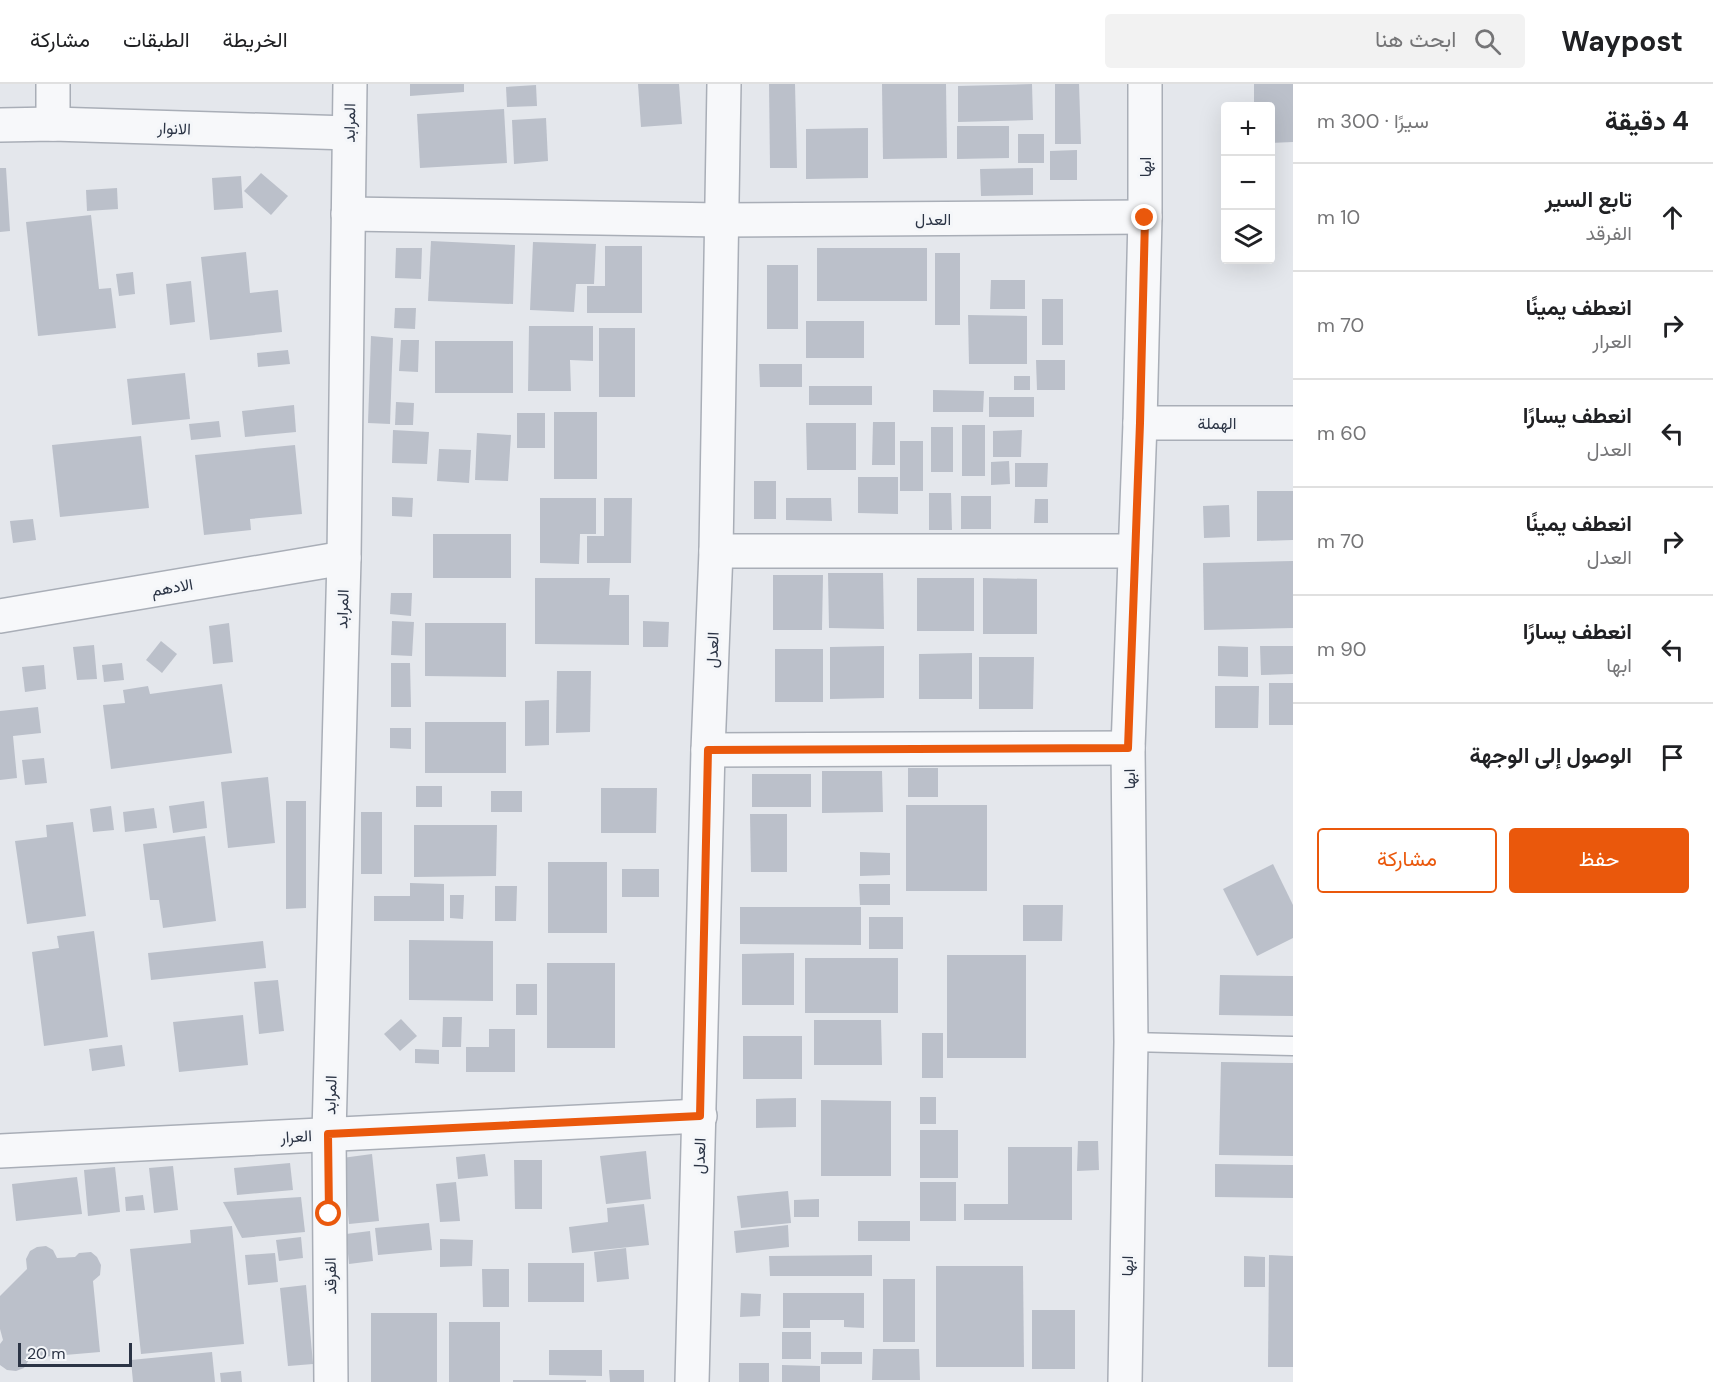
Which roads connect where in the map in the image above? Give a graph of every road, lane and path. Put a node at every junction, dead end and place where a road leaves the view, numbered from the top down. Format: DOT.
graph roads {
  1 [pos="53,84"];
  2 [pos="350,84"];
  3 [pos="724,84"];
  4 [pos="1145,84"];
  5 [pos="53,124"];
  6 [pos="0,125"];
  7 [pos="349,133"];
  8 [pos="348,214"];
  9 [pos="1145,218"];
  10 [pos="722,220"];
  11 [pos="1140,423"];
  12 [pos="1293,423"];
  13 [pos="716,551"];
  14 [pos="1135,551"];
  15 [pos="344,558"];
  16 [pos="0,616"];
  17 [pos="1128,748"];
  18 [pos="708,750"];
  19 [pos="1131,1042"];
  20 [pos="1293,1046"];
  21 [pos="700,1116"];
  22 [pos="328,1134"];
  23 [pos="0,1151"];
  24 [pos="331,1382"];
  25 [pos="692,1382"];
  26 [pos="1125,1382"];
  1 -- 5 [label="street"];
  2 -- 7 [label="street, المرابد"];
  3 -- 10 [label="street, العدل"];
  4 -- 9 [label="street, ابها"];
  5 -- 6 [label="street, الانوار"];
  5 -- 7 [label="street, الانوار"];
  7 -- 8 [label="street, المرابد"];
  8 -- 10 [label="street"];
  8 -- 15 [label="street, المرابد"];
  9 -- 10 [label="street, العدل"];
  9 -- 11 [label="street, ابها"];
  10 -- 13 [label="street, العدل"];
  11 -- 12 [label="street, الهملة"];
  11 -- 14 [label="street, ابها"];
  13 -- 14 [label="street"];
  13 -- 18 [label="street, العدل"];
  14 -- 17 [label="street, ابها"];
  15 -- 16 [label="street, الادهم"];
  15 -- 22 [label="street, المرابد"];
  17 -- 18 [label="street"];
  17 -- 19 [label="street, ابها"];
  18 -- 21 [label="street, العدل"];
  19 -- 20 [label="lane"];
  19 -- 26 [label="street, ابها"];
  21 -- 22 [label="street, العرار"];
  21 -- 25 [label="street, العدل"];
  22 -- 23 [label="street, العرار"];
  22 -- 24 [label="street, الفرقد"];
}
